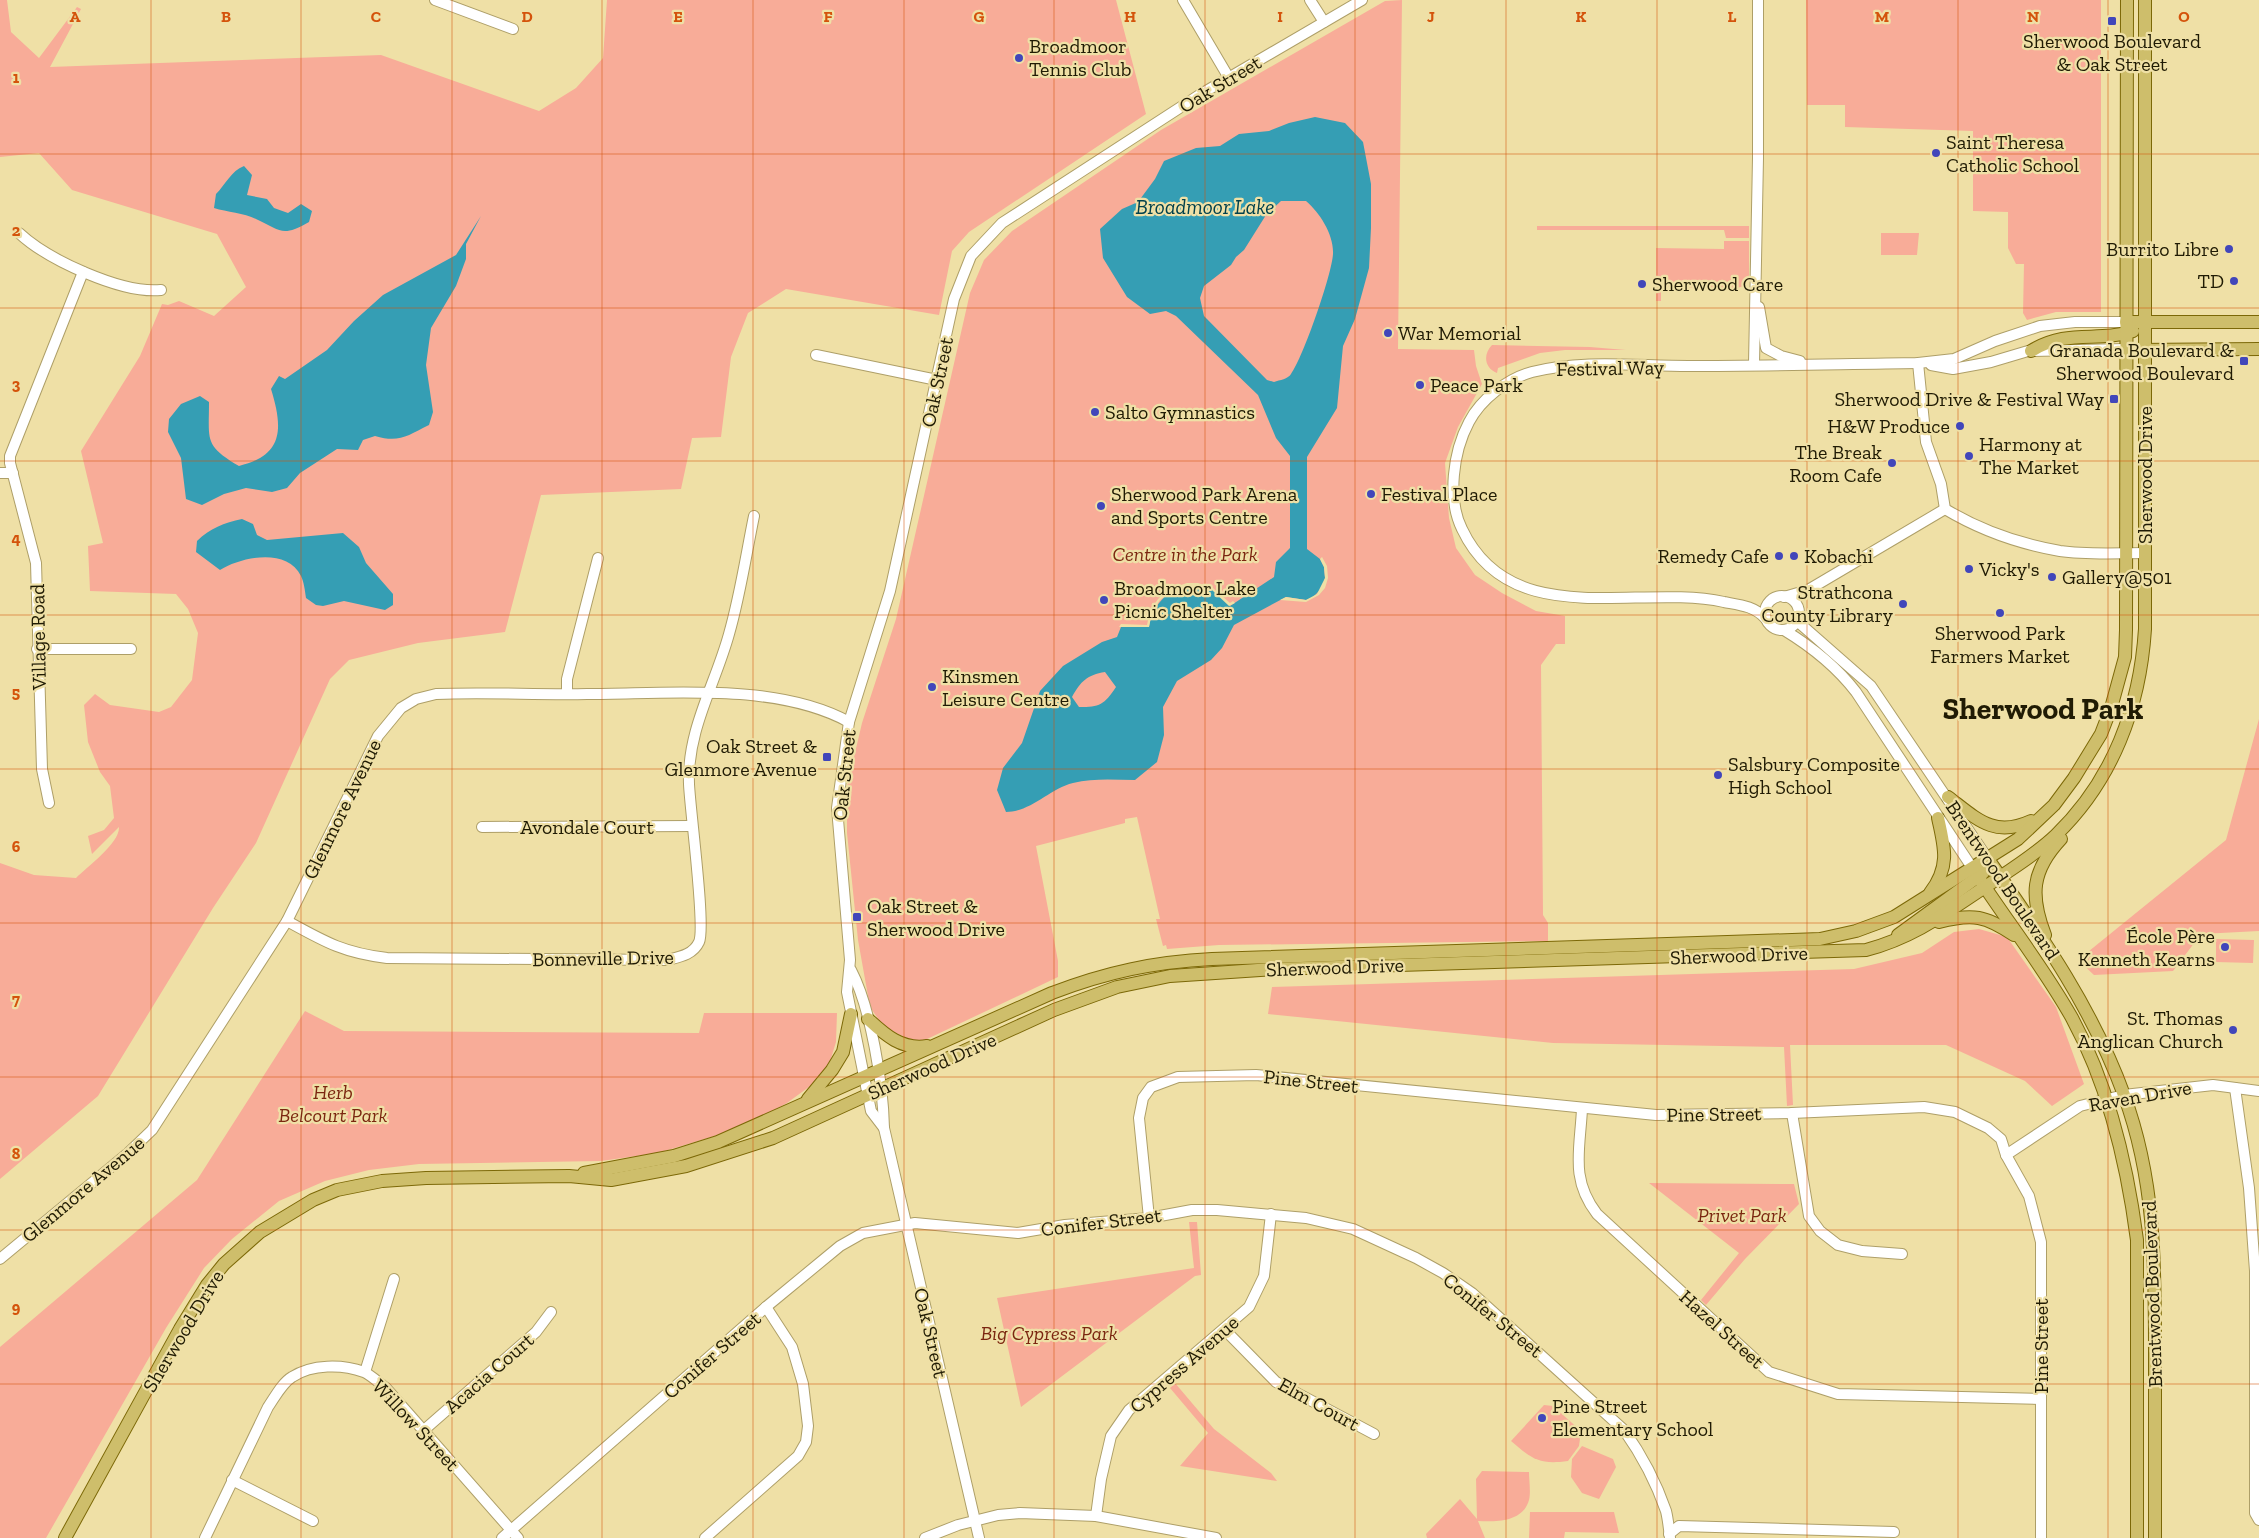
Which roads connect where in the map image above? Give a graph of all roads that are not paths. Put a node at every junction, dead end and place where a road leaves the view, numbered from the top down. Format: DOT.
graph roads {
  1 [pos="435,0"];
  2 [pos="1182,0"];
  3 [pos="1310,0"];
  4 [pos="1362,0"];
  5 [pos="1758,0"];
  6 [pos="2145,0"];
  7 [pos="2126,3"];
  8 [pos="1324,22"];
  9 [pos="513,29"];
  10 [pos="1229,78"];
  11 [pos="18,234"];
  12 [pos="83,272"];
  13 [pos="161,290"];
  14 [pos="1756,294"];
  15 [pos="2145,322"];
  16 [pos="2259,322"];
  17 [pos="2126,327"];
  18 [pos="2126,349"];
  19 [pos="2259,349"];
  20 [pos="2145,350"];
  21 [pos="2031,351"];
  22 [pos="816,355"];
  23 [pos="1918,363"];
  24 [pos="1754,364"];
  25 [pos="1816,365"];
  26 [pos="937,380"];
  27 [pos="8,467"];
  28 [pos="0,473"];
  29 [pos="1945,509"];
  30 [pos="754,516"];
  31 [pos="2127,553"];
  32 [pos="2145,553"];
  33 [pos="598,558"];
  34 [pos="1808,590"];
  35 [pos="1784,596"];
  36 [pos="1798,616"];
  37 [pos="1765,618"];
  38 [pos="1784,630"];
  39 [pos="37,649"];
  40 [pos="131,649"];
  41 [pos="567,694"];
  42 [pos="707,694"];
  43 [pos="849,722"];
  44 [pos="1948,797"];
  45 [pos="49,803"];
  46 [pos="2043,816"];
  47 [pos="2074,817"];
  48 [pos="1938,818"];
  49 [pos="691,826"];
  50 [pos="482,827"];
  51 [pos="1988,859"];
  52 [pos="2001,877"];
  53 [pos="1978,878"];
  54 [pos="1925,899"];
  55 [pos="287,921"];
  56 [pos="1930,924"];
  57 [pos="2022,941"];
  58 [pos="1886,945"];
  59 [pos="2052,954"];
  60 [pos="851,970"];
  61 [pos="851,1014"];
  62 [pos="868,1020"];
  63 [pos="937,1044"];
  64 [pos="878,1071"];
  65 [pos="865,1076"];
  66 [pos="2235,1088"];
  67 [pos="881,1089"];
  68 [pos="2259,1091"];
  69 [pos="868,1095"];
  70 [pos="2124,1095"];
  71 [pos="2107,1099"];
  72 [pos="803,1104"];
  73 [pos="1582,1109"];
  74 [pos="1792,1113"];
  75 [pos="884,1128"];
  76 [pos="2006,1155"];
  77 [pos="569,1176"];
  78 [pos="1271,1214"];
  79 [pos="1149,1218"];
  80 [pos="905,1224"];
  81 [pos="1902,1254"];
  82 [pos="0,1259"];
  83 [pos="2257,1271"];
  84 [pos="394,1279"];
  85 [pos="766,1307"];
  86 [pos="551,1312"];
  87 [pos="1224,1329"];
  88 [pos="365,1372"];
  89 [pos="2042,1399"];
  90 [pos="2257,1402"];
  91 [pos="424,1430"];
  92 [pos="1374,1434"];
  93 [pos="232,1480"];
  94 [pos="1096,1516"];
  95 [pos="2259,1520"];
  96 [pos="313,1521"];
  97 [pos="975,1521"];
  98 [pos="1894,1532"];
  99 [pos="514,1534"];
  100 [pos="1670,1536"];
  101 [pos="65,1538"];
  102 [pos="205,1538"];
  103 [pos="502,1538"];
  104 [pos="705,1538"];
  105 [pos="925,1538"];
  106 [pos="979,1538"];
  107 [pos="1216,1538"];
  108 [pos="2041,1538"];
  109 [pos="2137,1538"];
  110 [pos="2155,1538"];
  1 -- 9 [label="street"];
  2 -- 10 [label="street"];
  3 -- 8 [label="street"];
  4 -- 8 [label="street, Oak Street"];
  5 -- 14 [label="street"];
  6 -- 15 [label="main road, Sherwood Drive"];
  7 -- 17 [label="main road, Sherwood Drive"];
  8 -- 10 [label="street, Oak Street"];
  10 -- 26 [label="street, Oak Street"];
  11 -- 12 [label="street"];
  12 -- 13 [label="street"];
  12 -- 27 [label="street, Village Road"];
  14 -- 24 [label="street"];
  14 -- 25 [label="street"];
  15 -- 16 [label="main road"];
  15 -- 17 [label="main road"];
  15 -- 20 [label="main road, Sherwood Drive"];
  17 -- 18 [label="main road, Sherwood Drive"];
  17 -- 21 [label="main road"];
  17 -- 23 [label="street, Festival Way"];
  18 -- 20 [label="main road"];
  18 -- 21 [label="street, Festival Way"];
  18 -- 31 [label="main road, Sherwood Drive"];
  19 -- 20 [label="main road"];
  20 -- 32 [label="main road, Sherwood Drive"];
  21 -- 23 [label="street, Festival Way"];
  22 -- 26 [label="street"];
  23 -- 25 [label="street, Festival Way"];
  23 -- 29 [label="street"];
  24 -- 25 [label="street, Festival Way"];
  24 -- 37 [label="street, Festival Way"];
  26 -- 43 [label="street, Oak Street"];
  27 -- 28 [label="street"];
  27 -- 39 [label="street, Village Road"];
  29 -- 31 [label="street"];
  29 -- 34 [label="street"];
  30 -- 42 [label="street, Bonneville Drive"];
  31 -- 32 [label="street"];
  31 -- 46 [label="main road, Sherwood Drive"];
  32 -- 47 [label="main road, Sherwood Drive"];
  33 -- 41 [label="street"];
  34 -- 35 [label="street"];
  34 -- 36 [label="street"];
  35 -- 36 [label="street"];
  35 -- 37 [label="street"];
  36 -- 38 [label="street"];
  36 -- 44 [label="street, Brentwood Boulevard"];
  37 -- 38 [label="street"];
  38 -- 48 [label="street, Brentwood Boulevard"];
  39 -- 40 [label="street"];
  39 -- 45 [label="street, Village Road"];
  41 -- 42 [label="street, Glenmore Avenue"];
  41 -- 55 [label="street, Glenmore Avenue"];
  42 -- 43 [label="street, Glenmore Avenue"];
  42 -- 49 [label="street, Bonneville Drive"];
  43 -- 60 [label="street, Oak Street"];
  44 -- 46 [label="main road"];
  44 -- 51 [label="street, Brentwood Boulevard"];
  46 -- 51 [label="main road, Sherwood Drive"];
  47 -- 52 [label="main road, Sherwood Drive"];
  47 -- 59 [label="main road"];
  48 -- 53 [label="street, Brentwood Boulevard"];
  48 -- 54 [label="main road"];
  49 -- 50 [label="street, Avondale Court"];
  49 -- 55 [label="street, Bonneville Drive"];
  51 -- 52 [label="main road, Brentwood Boulevard"];
  51 -- 53 [label="main road, Sherwood Drive"];
  52 -- 53 [label="main road, Sherwood Drive"];
  52 -- 59 [label="main road, Brentwood Boulevard"];
  53 -- 54 [label="main road, Sherwood Drive"];
  53 -- 56 [label="main road, Sherwood Drive"];
  53 -- 57 [label="main road, Brentwood Boulevard"];
  53 -- 58 [label="main road"];
  54 -- 63 [label="main road, Sherwood Drive"];
  55 -- 82 [label="street, Glenmore Avenue"];
  56 -- 57 [label="main road"];
  56 -- 58 [label="main road, Sherwood Drive"];
  57 -- 71 [label="main road, Brentwood Boulevard"];
  58 -- 67 [label="main road, Sherwood Drive"];
  59 -- 70 [label="main road, Brentwood Boulevard"];
  60 -- 61 [label="street, Oak Street"];
  60 -- 62 [label="street, Oak Street"];
  61 -- 65 [label="street, Oak Street"];
  61 -- 72 [label="main road"];
  62 -- 63 [label="main road"];
  62 -- 64 [label="street, Oak Street"];
  63 -- 64 [label="main road, Sherwood Drive"];
  64 -- 65 [label="main road, Sherwood Drive"];
  64 -- 67 [label="street, Oak Street"];
  65 -- 69 [label="street, Oak Street"];
  65 -- 72 [label="main road, Sherwood Drive"];
  66 -- 68 [label="street, Raven Drive"];
  66 -- 70 [label="street, Raven Drive"];
  66 -- 83 [label="street"];
  67 -- 69 [label="main road, Sherwood Drive"];
  67 -- 75 [label="street, Oak Street"];
  69 -- 75 [label="street, Oak Street"];
  69 -- 77 [label="main road, Sherwood Drive"];
  70 -- 71 [label="street, Raven Drive"];
  70 -- 110 [label="main road, Brentwood Boulevard"];
  71 -- 76 [label="street, Raven Drive"];
  71 -- 109 [label="main road, Brentwood Boulevard"];
  72 -- 77 [label="main road, Sherwood Drive"];
  73 -- 74 [label="street, Pine Street"];
  73 -- 79 [label="street, Pine Street"];
  73 -- 89 [label="street, Hazel Street"];
  74 -- 76 [label="street, Pine Street"];
  74 -- 81 [label="street"];
  75 -- 80 [label="street, Oak Street"];
  76 -- 89 [label="street, Pine Street"];
  77 -- 101 [label="main road, Sherwood Drive"];
  78 -- 79 [label="street, Conifer Street"];
  78 -- 87 [label="street, Cypress Avenue"];
  78 -- 100 [label="street, Conifer Street"];
  79 -- 80 [label="street, Conifer Street"];
  80 -- 85 [label="street, Conifer Street"];
  80 -- 97 [label="street, Oak Street"];
  83 -- 90 [label="street"];
  84 -- 88 [label="street"];
  85 -- 99 [label="street, Conifer Street"];
  85 -- 104 [label="street"];
  86 -- 91 [label="street, Acacia Court"];
  87 -- 92 [label="street, Elm Court"];
  87 -- 94 [label="street, Cypress Avenue"];
  88 -- 91 [label="street, Willow Street"];
  88 -- 93 [label="street, Willow Street"];
  89 -- 108 [label="street, Pine Street"];
  90 -- 95 [label="street"];
  91 -- 99 [label="street, Willow Street"];
  93 -- 96 [label="street"];
  93 -- 102 [label="street, Willow Street"];
  94 -- 97 [label="street"];
  94 -- 107 [label="street"];
  97 -- 105 [label="street"];
  97 -- 106 [label="street, Oak Street"];
  98 -- 100 [label="street"];
  99 -- 103 [label="street, Conifer Street"];
}
